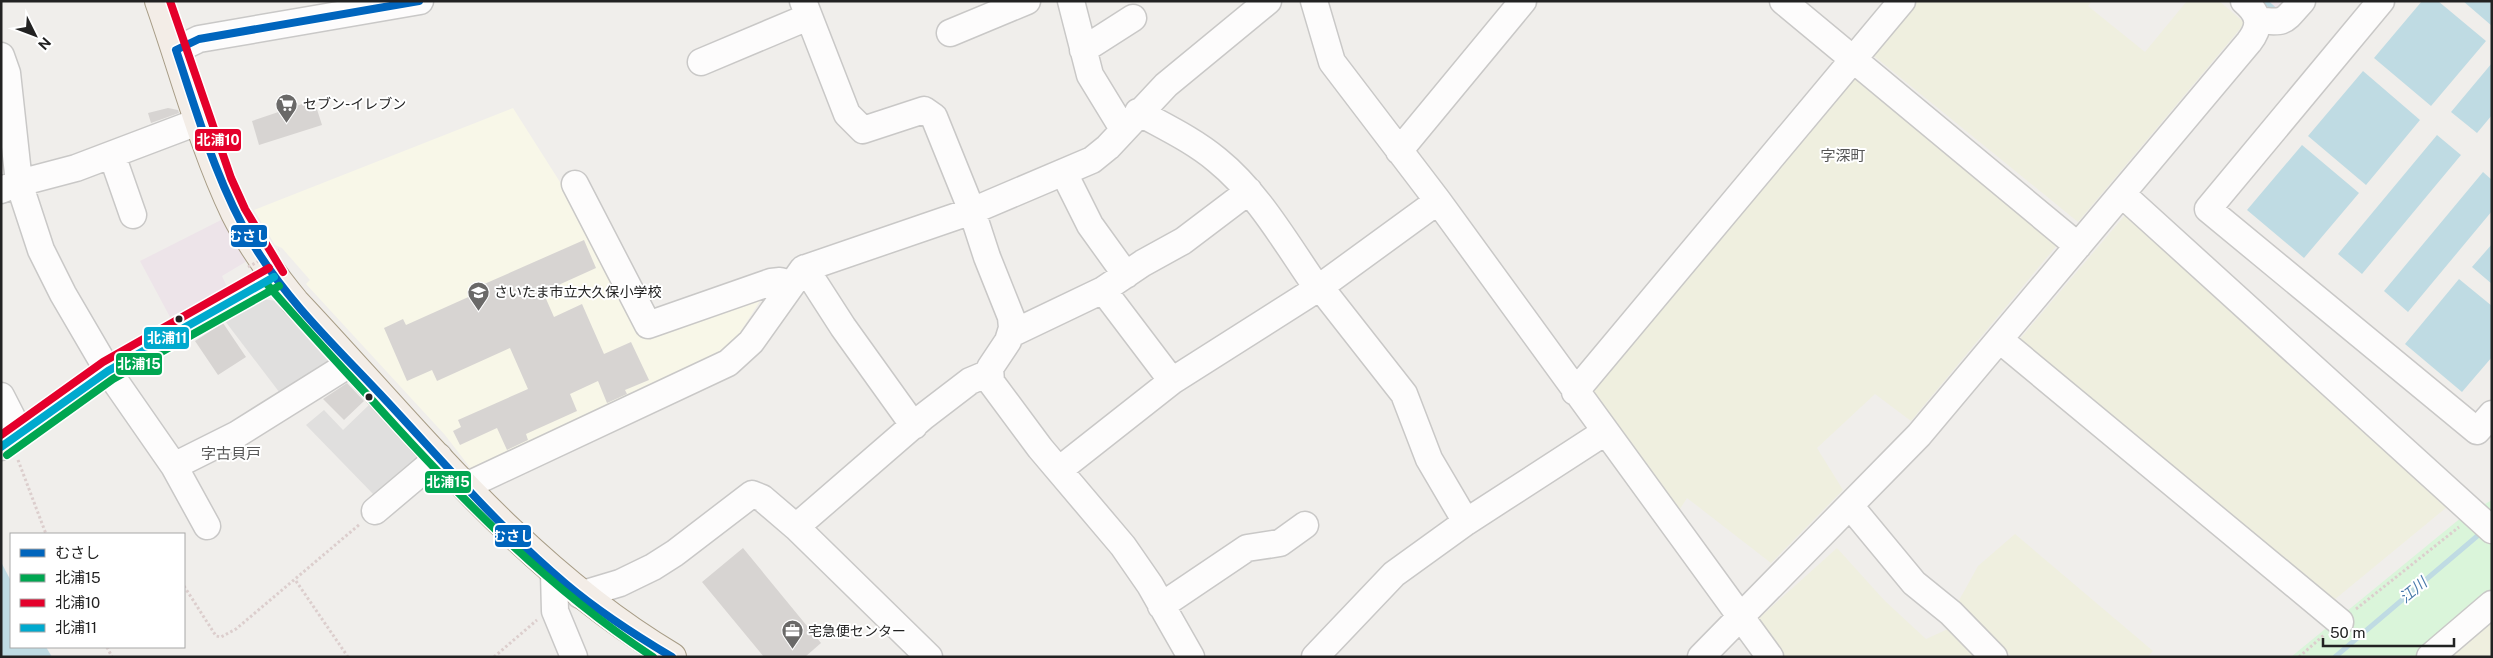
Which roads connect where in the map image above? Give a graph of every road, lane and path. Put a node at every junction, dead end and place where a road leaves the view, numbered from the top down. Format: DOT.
graph roads {
  1 [pos="159,1"];
  2 [pos="420,1"];
  3 [pos="1027,1"];
  4 [pos="1071,1"];
  5 [pos="1268,1"];
  6 [pos="1314,1"];
  7 [pos="1523,1"];
  8 [pos="1783,1"];
  9 [pos="1902,1"];
  10 [pos="2302,1"];
  11 [pos="2379,2"];
  12 [pos="806,9"];
  13 [pos="2251,10"];
  14 [pos="1133,18"];
  15 [pos="950,33"];
  16 [pos="176,50"];
  17 [pos="1083,50"];
  18 [pos="1,56"];
  19 [pos="1853,60"];
  20 [pos="701,62"];
  21 [pos="1131,120"];
  22 [pos="200,121"];
  23 [pos="1399,151"];
  24 [pos="112,155"];
  25 [pos="1064,173"];
  26 [pos="575,184"];
  27 [pos="10,186"];
  28 [pos="1249,191"];
  29 [pos="2122,195"];
  30 [pos="1438,201"];
  31 [pos="972,211"];
  32 [pos="133,215"];
  33 [pos="2078,246"];
  34 [pos="279,250"];
  35 [pos="248,267"];
  36 [pos="1126,275"];
  37 [pos="798,276"];
  38 [pos="274,277"];
  39 [pos="1319,288"];
  40 [pos="1103,290"];
  41 [pos="1011,334"];
  42 [pos="2000,340"];
  43 [pos="351,363"];
  44 [pos="108,371"];
  45 [pos="989,373"];
  46 [pos="1172,381"];
  47 [pos="1576,392"];
  48 [pos="1,396"];
  49 [pos="2492,414"];
  50 [pos="914,426"];
  51 [pos="1605,432"];
  52 [pos="12,444"];
  53 [pos="439,457"];
  54 [pos="174,466"];
  55 [pos="1059,470"];
  56 [pos="466,486"];
  57 [pos="1851,507"];
  58 [pos="375,511"];
  59 [pos="2482,521"];
  60 [pos="1466,522"];
  61 [pos="1305,524"];
  62 [pos="206,526"];
  63 [pos="796,527"];
  64 [pos="46,533"];
  65 [pos="554,573"];
  66 [pos="296,581"];
  67 [pos="185,588"];
  68 [pos="580,595"];
  69 [pos="2492,604"];
  70 [pos="1161,606"];
  71 [pos="555,611"];
  72 [pos="1742,617"];
  73 [pos="2340,622"];
  74 [pos="348,657"];
  75 [pos="494,657"];
  76 [pos="574,657"];
  77 [pos="672,657"];
  78 [pos="929,657"];
  79 [pos="1192,657"];
  80 [pos="1315,657"];
  81 [pos="1701,657"];
  82 [pos="1770,657"];
  83 [pos="1994,657"];
  84 [pos="2299,657"];
  85 [pos="2430,657"];
  1 -- 16 [label="main road"];
  2 -- 16 [label="street"];
  3 -- 15 [label="street"];
  4 -- 17 [label="street"];
  5 -- 21 [label="street"];
  6 -- 23 [label="street"];
  7 -- 23 [label="street"];
  8 -- 19 [label="street"];
  9 -- 19 [label="street"];
  10 -- 13 [label="street"];
  11 -- 49 [label="street"];
  12 -- 20 [label="street"];
  12 -- 31 [label="street"];
  13 -- 29 [label="street"];
  14 -- 17 [label="street"];
  16 -- 22 [label="main road"];
  17 -- 21 [label="street"];
  18 -- 27 [label="street"];
  19 -- 33 [label="street"];
  19 -- 47 [label="street"];
  21 -- 25 [label="street"];
  21 -- 28 [label="street"];
  22 -- 24 [label="street"];
  22 -- 38 [label="main road"];
  23 -- 30 [label="street"];
  24 -- 27 [label="street"];
  24 -- 32 [label="street"];
  25 -- 31 [label="street"];
  25 -- 36 [label="street"];
  26 -- 37 [label="street"];
  27 -- 44 [label="street"];
  28 -- 36 [label="street"];
  28 -- 39 [label="street"];
  29 -- 33 [label="street"];
  29 -- 59 [label="street"];
  30 -- 39 [label="street"];
  30 -- 47 [label="street"];
  31 -- 37 [label="street"];
  31 -- 41 [label="street"];
  33 -- 42 [label="street"];
  34 -- 35 [label="path, bridge"];
  36 -- 40 [label="street"];
  37 -- 50 [label="street"];
  37 -- 56 [label="street"];
  38 -- 43 [label="main road"];
  38 -- 44 [label="street"];
  39 -- 46 [label="street"];
  39 -- 60 [label="street"];
  40 -- 41 [label="street"];
  40 -- 46 [label="street"];
  41 -- 45 [label="street"];
  42 -- 57 [label="street"];
  42 -- 73 [label="street"];
  43 -- 53 [label="main road"];
  43 -- 54 [label="street"];
  44 -- 52 [label="street"];
  44 -- 54 [label="street"];
  45 -- 50 [label="street"];
  45 -- 55 [label="street"];
  46 -- 55 [label="street"];
  47 -- 51 [label="street"];
  48 -- 52 [label="street"];
  50 -- 63 [label="street"];
  51 -- 60 [label="street"];
  51 -- 72 [label="street"];
  52 -- 64 [label="path"];
  53 -- 56 [label="main road"];
  53 -- 58 [label="street"];
  54 -- 62 [label="street"];
  55 -- 70 [label="street"];
  56 -- 65 [label="main road"];
  57 -- 72 [label="street"];
  57 -- 83 [label="street"];
  58 -- 66 [label="path"];
  59 -- 73 [label="path"];
  60 -- 80 [label="street"];
  61 -- 70 [label="street"];
  63 -- 68 [label="street"];
  63 -- 78 [label="street"];
  65 -- 68 [label="main road"];
  65 -- 71 [label="street"];
  66 -- 67 [label="path"];
  66 -- 74 [label="path"];
  68 -- 77 [label="main road"];
  69 -- 85 [label="street"];
  70 -- 79 [label="street"];
  71 -- 75 [label="path"];
  71 -- 76 [label="street"];
  72 -- 81 [label="street"];
  72 -- 82 [label="street"];
  73 -- 84 [label="path"];
}
